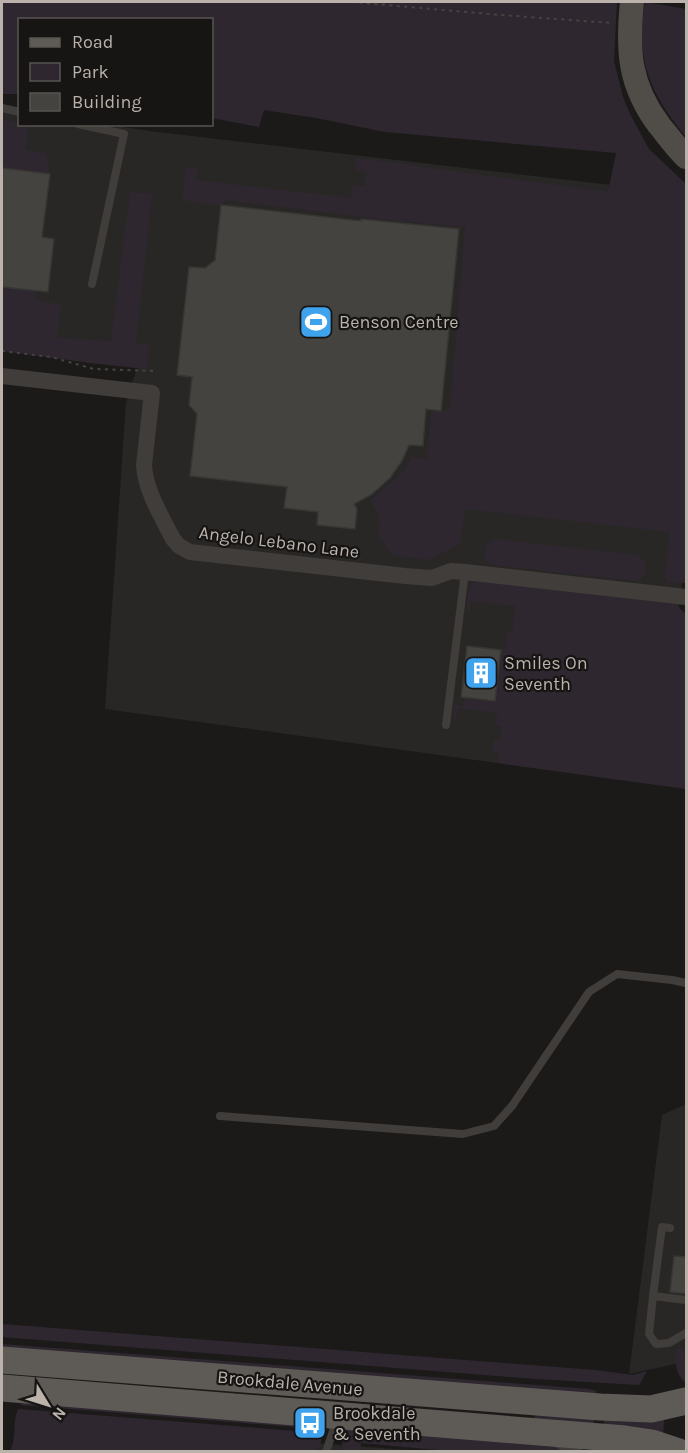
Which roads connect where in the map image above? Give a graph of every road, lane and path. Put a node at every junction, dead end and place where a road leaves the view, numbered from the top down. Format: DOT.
graph roads {
  1 [pos="352,2"];
  2 [pos="632,2"];
  3 [pos="616,23"];
  4 [pos="2,108"];
  5 [pos="18,112"];
  6 [pos="87,126"];
  7 [pos="687,157"];
  8 [pos="92,284"];
  9 [pos="2,351"];
  10 [pos="154,371"];
  11 [pos="2,376"];
  12 [pos="465,572"];
  13 [pos="687,597"];
  14 [pos="446,725"];
  15 [pos="687,983"];
  16 [pos="220,1116"];
  17 [pos="670,1228"];
  18 [pos="653,1296"];
  19 [pos="687,1300"];
  20 [pos="687,1333"];
  21 [pos="2,1360"];
  22 [pos="2,1388"];
  23 [pos="687,1401"];
  24 [pos="334,1415"];
  25 [pos="538,1431"];
  26 [pos="621,1446"];
  27 [pos="326,1452"];
  28 [pos="575,1452"];
  29 [pos="679,1452"];
  1 -- 3 [label="path"];
  2 -- 7 [label="street"];
  4 -- 5 [label="lane"];
  6 -- 8 [label="lane"];
  9 -- 10 [label="path"];
  11 -- 12 [label="street, Angelo Lebano Lane"];
  12 -- 13 [label="street, Angelo Lebano Lane"];
  12 -- 14 [label="lane"];
  15 -- 16 [label="lane"];
  17 -- 18 [label="lane"];
  18 -- 19 [label="lane"];
  18 -- 20 [label="lane"];
  21 -- 23 [label="main road, Brookdale Avenue"];
  22 -- 24 [label="main road, Brookdale Avenue"];
  24 -- 25 [label="main road, Brookdale Avenue"];
  24 -- 27 [label="lane"];
  25 -- 26 [label="main road, Brookdale Avenue"];
  25 -- 28 [label="street"];
  26 -- 29 [label="main road, Brookdale Avenue"];
}
